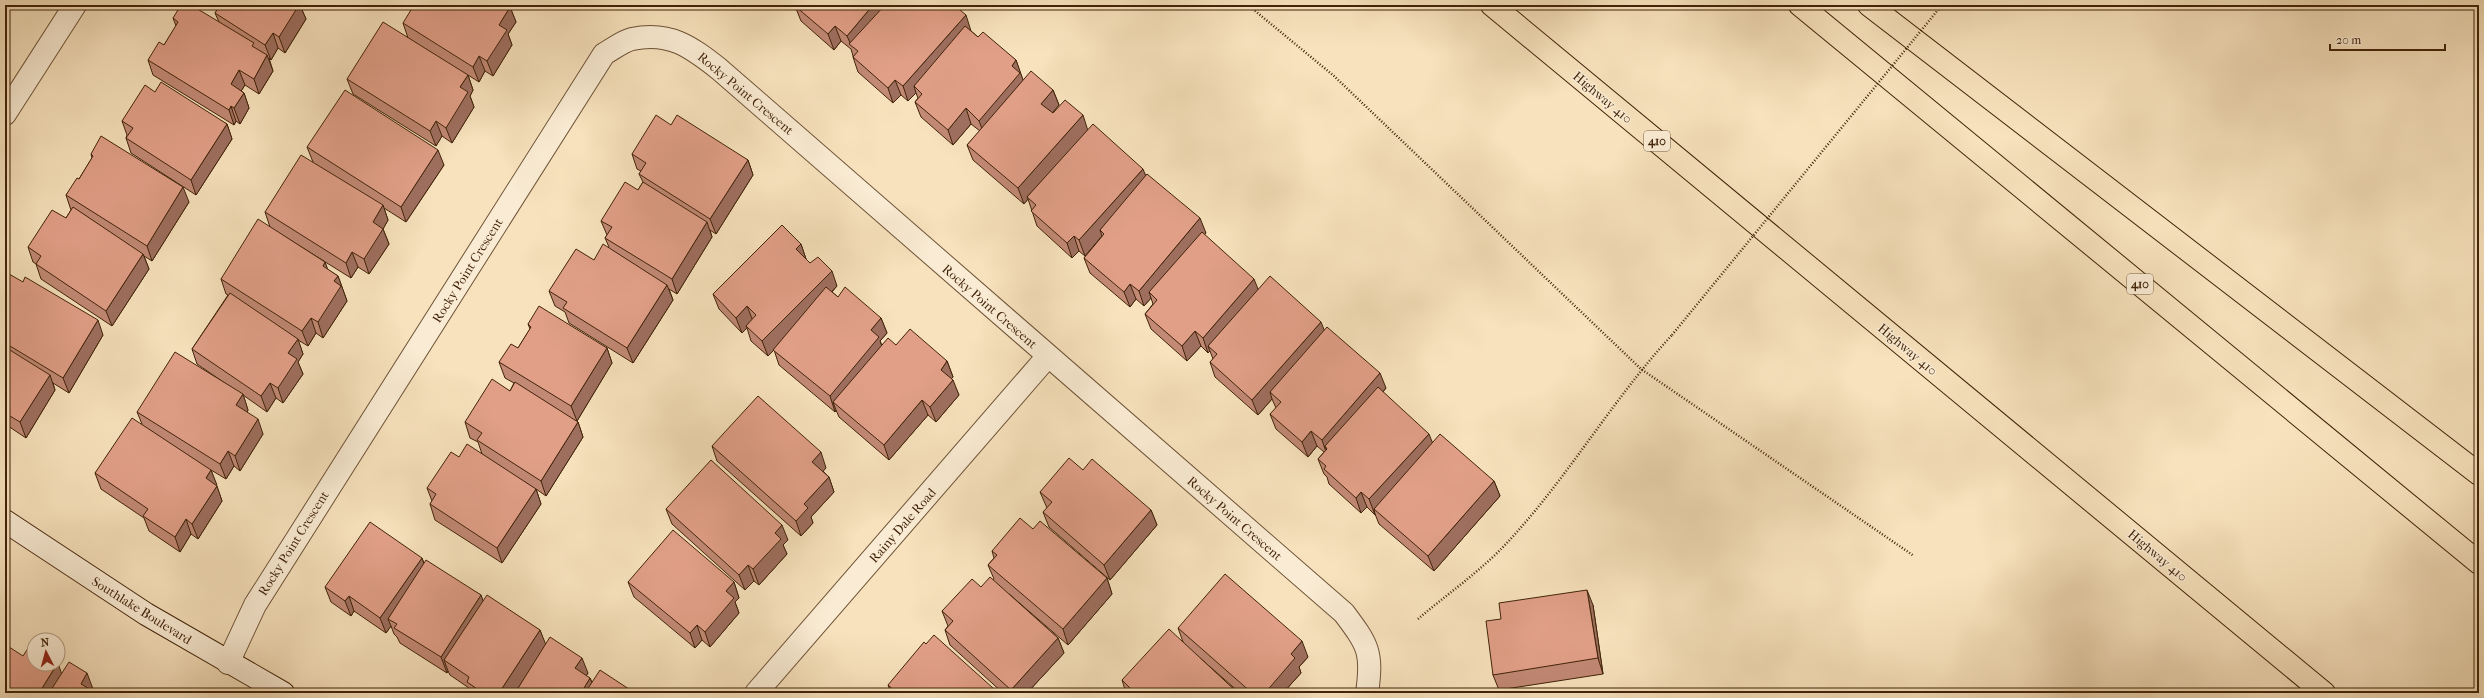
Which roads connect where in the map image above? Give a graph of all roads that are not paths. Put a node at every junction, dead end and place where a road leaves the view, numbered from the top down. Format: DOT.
graph roads {
  1 [pos="75,5"];
  2 [pos="1492,5"];
  3 [pos="1800,5"];
  4 [pos="1869,5"];
  5 [pos="5,114"];
  6 [pos="1048,356"];
  7 [pos="2479,474"];
  8 [pos="5,521"];
  9 [pos="2479,563"];
  10 [pos="228,664"];
  11 [pos="283,693"];
  12 [pos="756,693"];
  13 [pos="1367,693"];
  14 [pos="2324,693"];
  1 -- 5 [label="street"];
  2 -- 14 [label="highway, Highway 410 / 410"];
  3 -- 9 [label="highway, 410"];
  4 -- 7 [label="highway"];
  6 -- 10 [label="street, Rocky Point Crescent"];
  6 -- 12 [label="street, Rainy Dale Road"];
  6 -- 13 [label="street, Rocky Point Crescent"];
  8 -- 10 [label="street, Southlake Boulevard"];
  10 -- 11 [label="street, Southlake Boulevard"];
}
